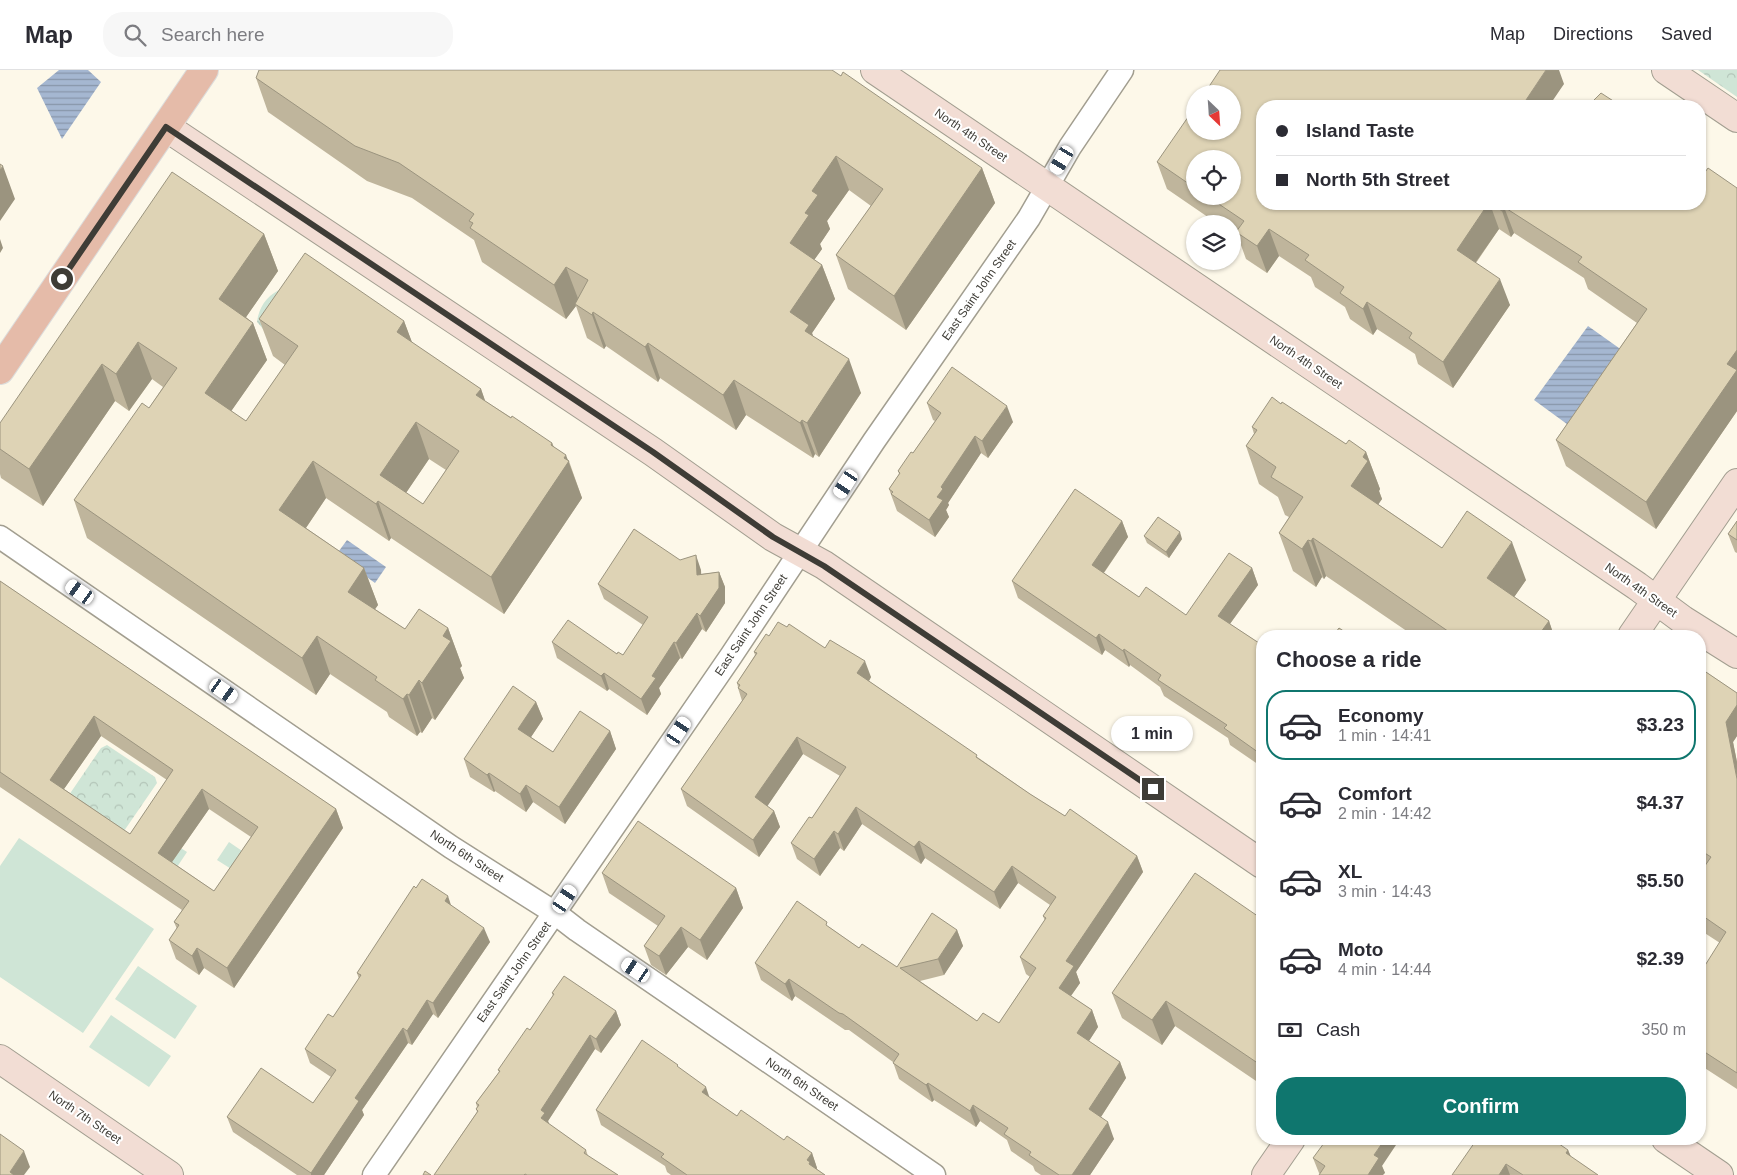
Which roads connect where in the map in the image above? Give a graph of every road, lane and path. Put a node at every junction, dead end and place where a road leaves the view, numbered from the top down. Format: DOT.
graph roads {
  1 [pos="204,70"];
  2 [pos="875,70"];
  3 [pos="1122,70"];
  4 [pos="1666,70"];
  5 [pos="1737,118"];
  6 [pos="166,127"];
  7 [pos="1046,187"];
  8 [pos="0,370"];
  9 [pos="1737,483"];
  10 [pos="0,537"];
  11 [pos="800,553"];
  12 [pos="1657,600"];
  13 [pos="1636,630"];
  14 [pos="1698,630"];
  15 [pos="1706,635"];
  16 [pos="1737,654"];
  17 [pos="1256,860"];
  18 [pos="555,913"];
  19 [pos="0,1059"];
  20 [pos="1287,1145"];
  21 [pos="1675,1145"];
  22 [pos="169,1175"];
  23 [pos="374,1175"];
  24 [pos="934,1175"];
  25 [pos="1266,1175"];
  26 [pos="1720,1175"];
  1 -- 6 [label="main road"];
  2 -- 7 [label="street, North 4th Street"];
  3 -- 7 [label="street, East Saint John Street"];
  4 -- 5 [label="street"];
  6 -- 8 [label="main road"];
  6 -- 11 [label="street"];
  7 -- 11 [label="street, East Saint John Street"];
  7 -- 12 [label="street, North 4th Street"];
  9 -- 12 [label="street"];
  10 -- 18 [label="street, North 6th Street"];
  11 -- 17 [label="street"];
  11 -- 18 [label="street, East Saint John Street"];
  12 -- 13 [label="street"];
  12 -- 14 [label="street, North 4th Street"];
  15 -- 16 [label="street, North 4th Street"];
  18 -- 23 [label="street, East Saint John Street"];
  18 -- 24 [label="street, North 6th Street"];
  19 -- 22 [label="street, North 7th Street"];
  20 -- 25 [label="street"];
  21 -- 26 [label="street"];
}
